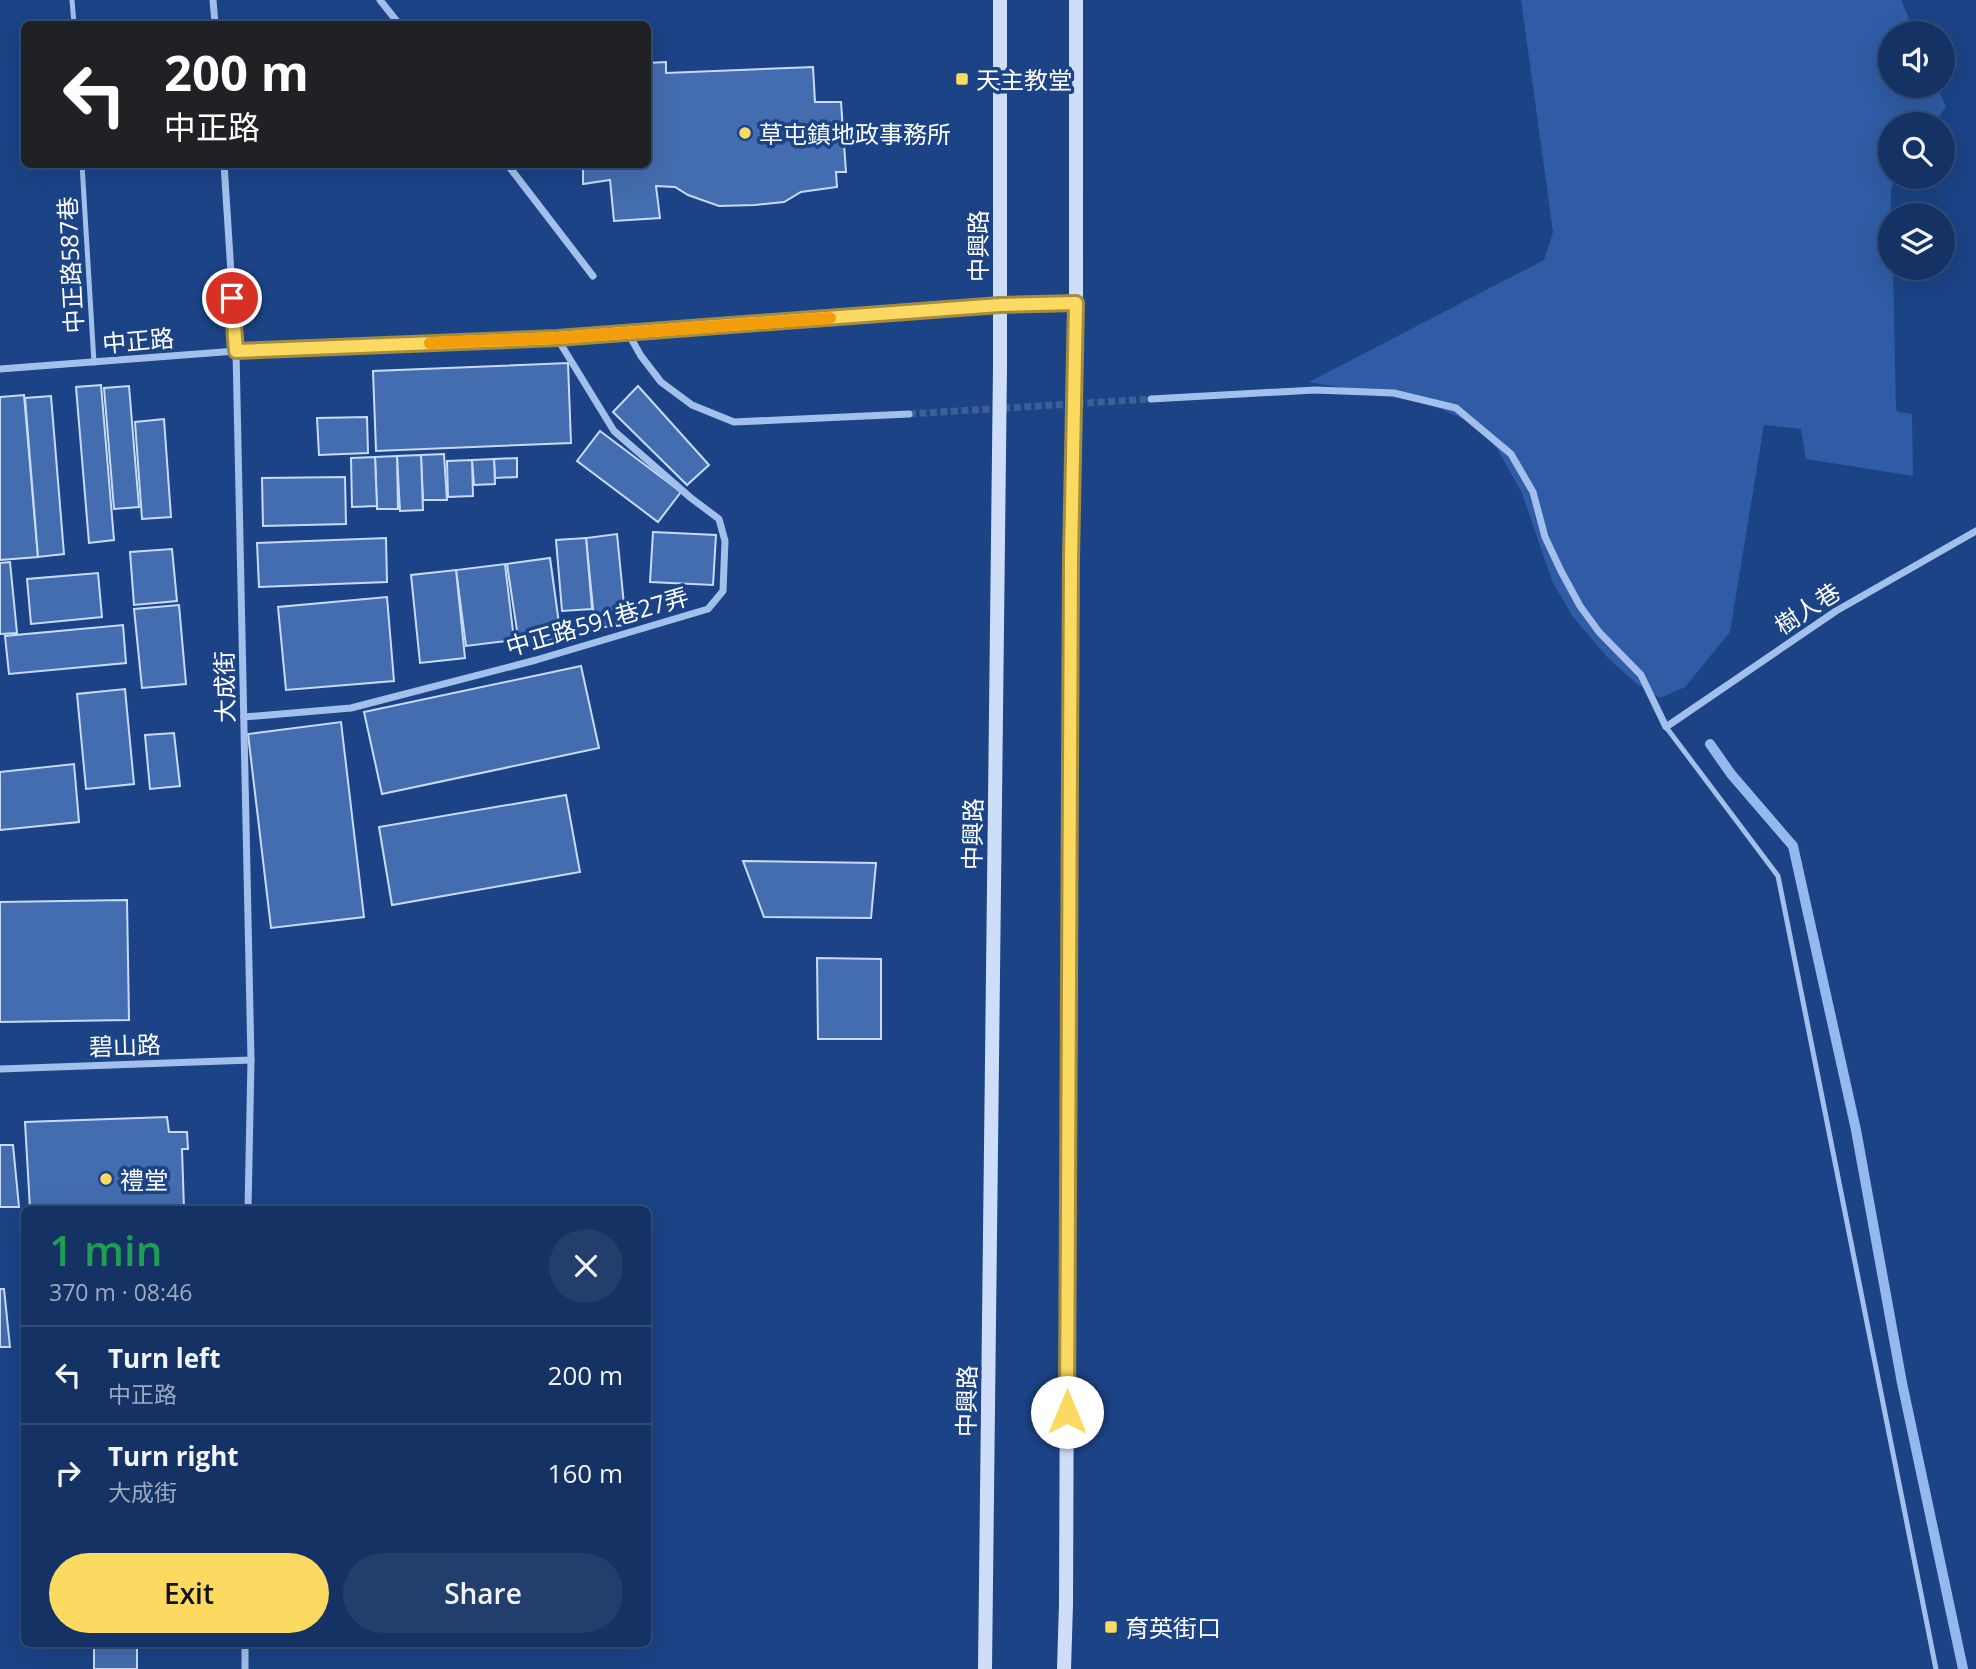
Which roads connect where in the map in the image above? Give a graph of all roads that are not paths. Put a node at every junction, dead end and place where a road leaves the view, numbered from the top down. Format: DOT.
graph roads {
  1 [pos="72,0"];
  2 [pos="213,0"];
  3 [pos="380,0"];
  4 [pos="1000,0"];
  5 [pos="1076,0"];
  6 [pos="74,21"];
  7 [pos="215,21"];
  8 [pos="397,21"];
  9 [pos="82,168"];
  10 [pos="224,168"];
  11 [pos="510,168"];
  12 [pos="593,276"];
  13 [pos="1076,303"];
  14 [pos="1000,305"];
  15 [pos="628,333"];
  16 [pos="557,338"];
  17 [pos="236,351"];
  18 [pos="94,363"];
  19 [pos="0,369"];
  20 [pos="1151,399"];
  21 [pos="909,414"];
  22 [pos="1976,531"];
  23 [pos="244,717"];
  24 [pos="1666,727"];
  25 [pos="251,1060"];
  26 [pos="0,1069"];
  27 [pos="248,1206"];
  28 [pos="245,1647"];
  29 [pos="245,1669"];
  30 [pos="985,1669"];
  31 [pos="1064,1669"];
  32 [pos="1936,1669"];
  1 -- 6 [label="lane"];
  2 -- 7 [label="street"];
  3 -- 8 [label="street"];
  4 -- 14 [label="street, 中興路"];
  5 -- 13 [label="street"];
  9 -- 18 [label="lane, 中正路587巷"];
  10 -- 17 [label="street, 大成街"];
  11 -- 12 [label="street"];
  13 -- 14 [label="street, 中正路"];
  13 -- 31 [label="street"];
  14 -- 15 [label="street, 中正路"];
  14 -- 30 [label="street, 中興路"];
  15 -- 16 [label="street, 中正路"];
  15 -- 21 [label="street"];
  16 -- 17 [label="street, 中正路"];
  16 -- 23 [label="street, 中正路591巷27弄"];
  17 -- 18 [label="street, 中正路"];
  17 -- 23 [label="street, 大成街"];
  18 -- 19 [label="street, 中正路"];
  20 -- 24 [label="street"];
  22 -- 24 [label="street, 樹人巷"];
  23 -- 25 [label="street, 大成街"];
  24 -- 32 [label="lane"];
  25 -- 26 [label="street, 碧山路"];
  25 -- 27 [label="street, 大成街"];
  28 -- 29 [label="street"];
}
